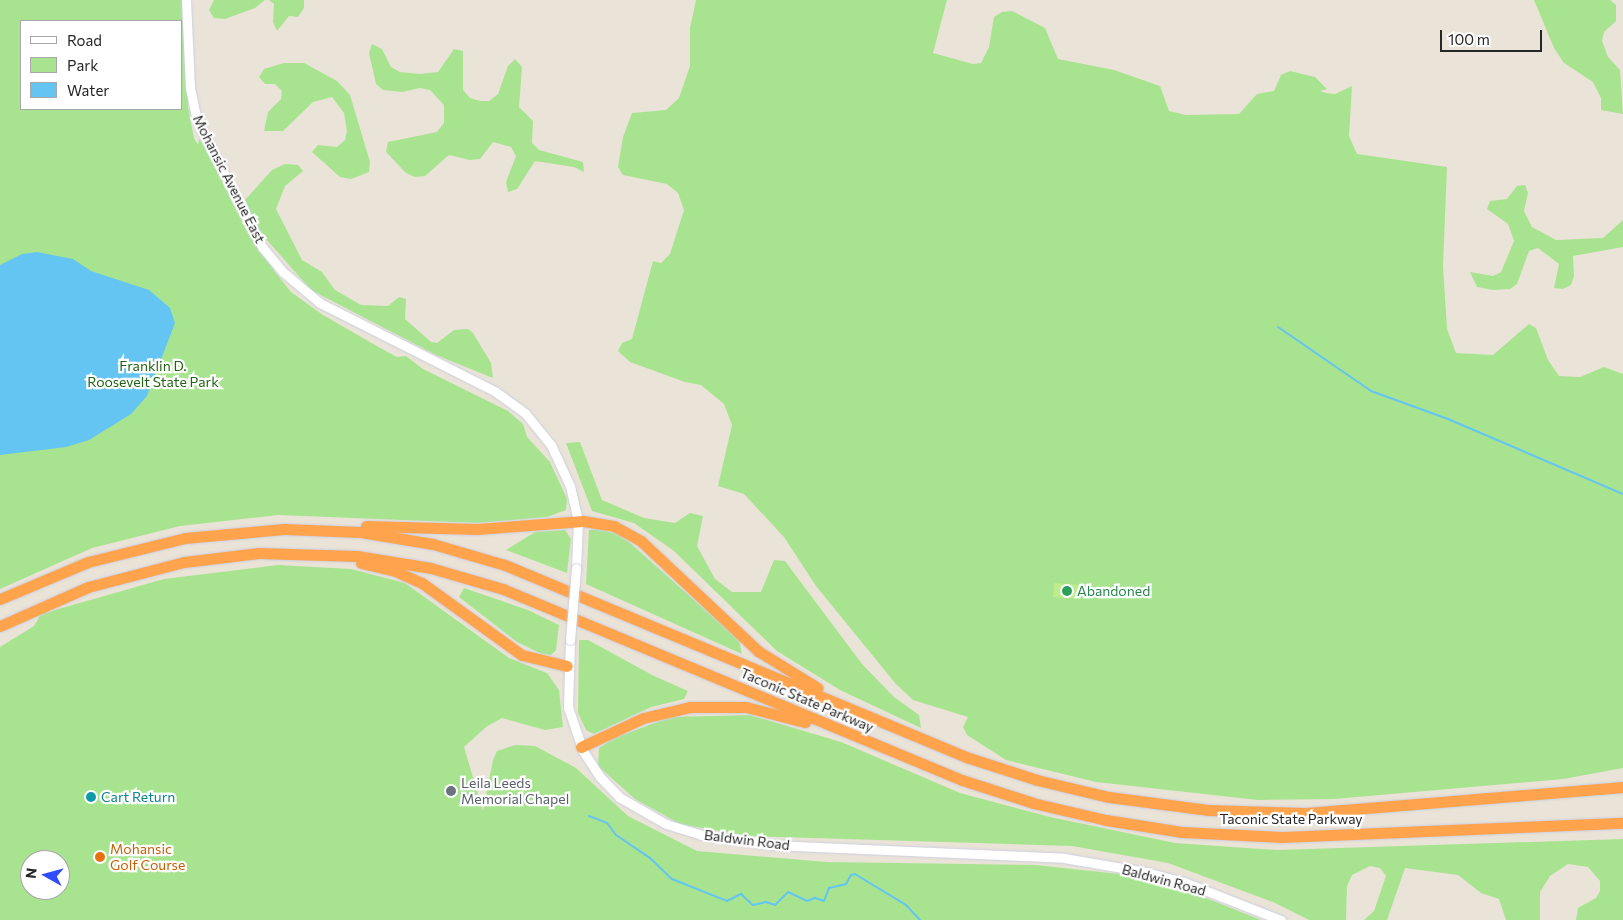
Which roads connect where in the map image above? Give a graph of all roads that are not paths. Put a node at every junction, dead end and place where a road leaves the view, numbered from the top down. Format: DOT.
graph roads {
  1 [pos="186,0"];
  2 [pos="531,418"];
  3 [pos="578,521"];
  4 [pos="259,530"];
  5 [pos="308,553"];
  6 [pos="0,599"];
  7 [pos="0,626"];
  8 [pos="567,666"];
  9 [pos="874,719"];
  10 [pos="869,742"];
  11 [pos="581,747"];
  12 [pos="1623,780"];
  13 [pos="1623,787"];
  14 [pos="1554,793"];
  15 [pos="1623,823"];
  16 [pos="1281,920"];
  1 -- 2 [label="street, Mohansic Avenue East"];
  2 -- 3 [label="street, Baldwin Road"];
  3 -- 4 [label="highway"];
  3 -- 8 [label="street, Baldwin Road, bridge"];
  3 -- 9 [label="highway"];
  4 -- 6 [label="highway, Taconic State Parkway"];
  4 -- 9 [label="highway, Taconic State Parkway"];
  5 -- 7 [label="highway, Taconic State Parkway"];
  5 -- 8 [label="highway"];
  5 -- 10 [label="highway, Taconic State Parkway"];
  8 -- 11 [label="street, Baldwin Road"];
  9 -- 14 [label="highway, Taconic State Parkway"];
  10 -- 11 [label="highway"];
  10 -- 15 [label="highway, Taconic State Parkway"];
  11 -- 16 [label="street, Baldwin Road"];
  12 -- 14 [label="highway"];
  13 -- 14 [label="highway, Taconic State Parkway"];
}
